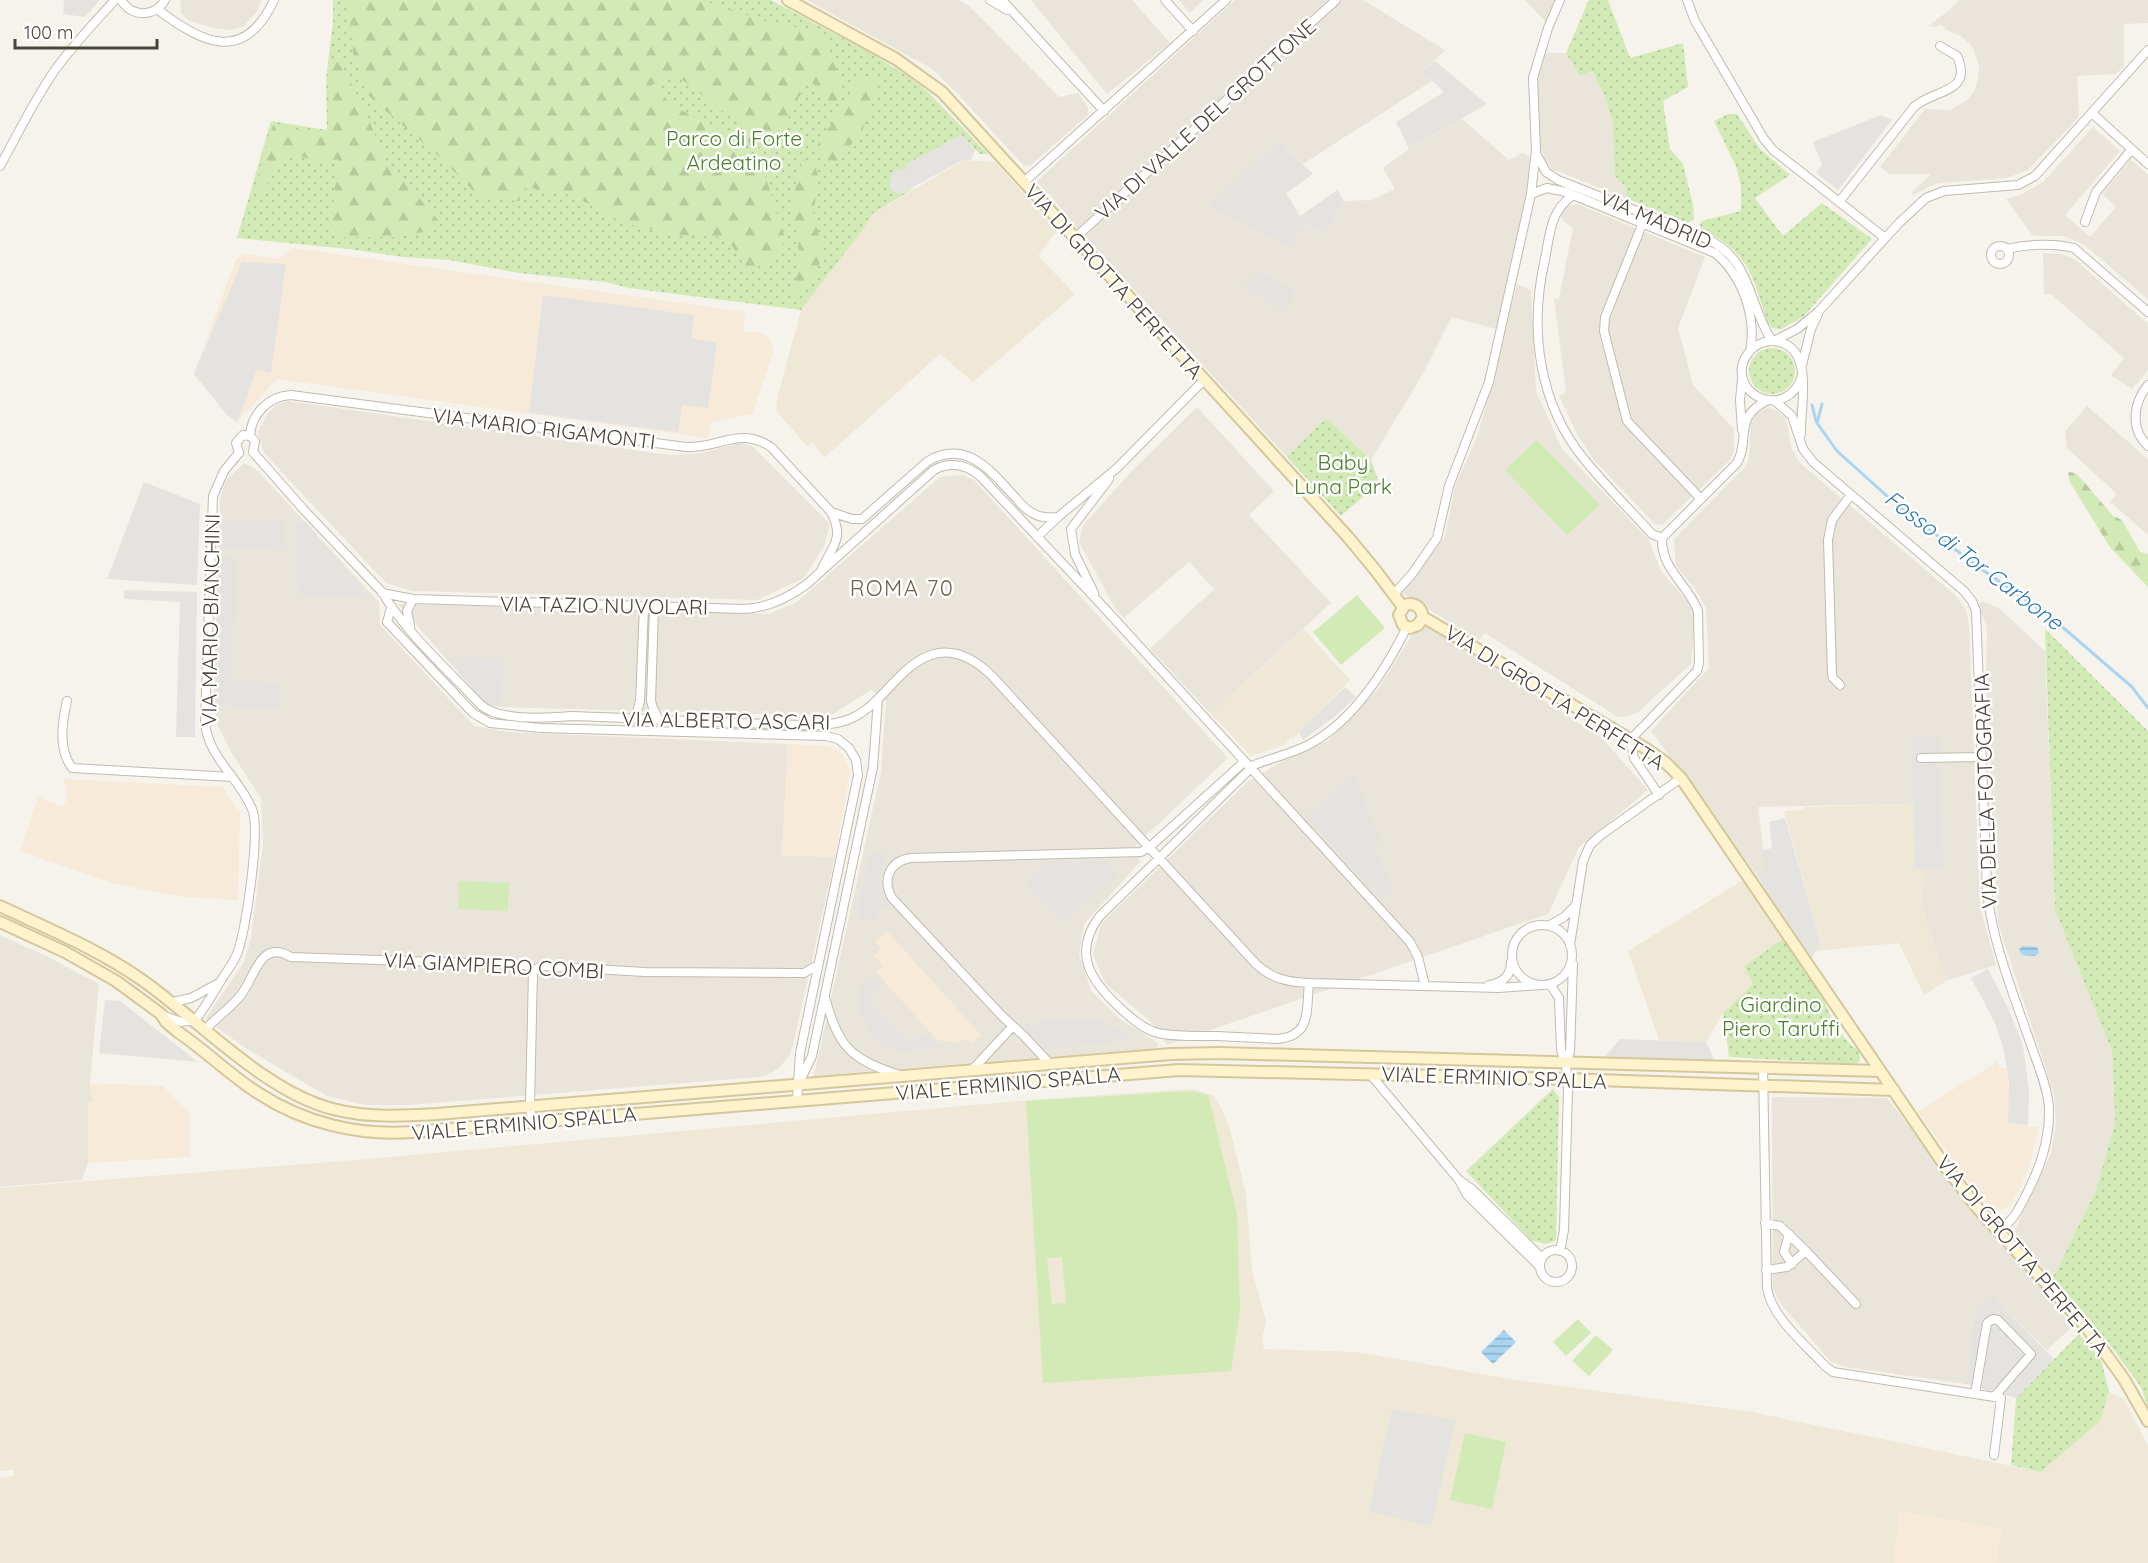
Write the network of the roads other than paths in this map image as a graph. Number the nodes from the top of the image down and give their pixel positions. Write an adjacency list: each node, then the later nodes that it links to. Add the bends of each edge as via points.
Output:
1 (115, 0): 23 (street, via 56,69)
2 (121, 0): 13 (street, via 134,12 146,14)
3 (165, 0): 13 (street)
4 (274, 0): 13 (street, via 251,33 227,42 191,33)
5 (788, 0): 24 (main road, VIA DI GROTTA PERFETTA, via 923,76 952,102)
6 (990, 0): 14 (street)
7 (1002, 0): 14 (street)
8 (1166, 0): 15 (street)
9 (1226, 0): 15 (street)
10 (1336, 0): 31 (street, VIA DI VALLE DEL GROTTONE)
11 (1560, 0): 21 (street, via 1533,78)
12 (1687, 0): 27 (street, via 1695,21 1764,139)
13 (157, 9)
14 (1011, 13): 18 (street)
15 (1193, 31): 18 (street)
16 (1940, 46): 27 (street, via 1958,56 1958,83 1914,106)
17 (2148, 50): 19 (street)
18 (1104, 111): 24 (street)
19 (2092, 113): 20 (street); 32 (street, via 2030,179 2009,186 1944,191 1930,196)
20 (2132, 149): 22 (street); 30 (street, via 2096,192)
21 (1536, 150): 25 (street); 28 (street, VIA MADRID, via 1543,168 1553,177)
22 (2148, 164)
23 (0, 166)
24 (1024, 182): 31 (main road, VIA DI GROTTA PERFETTA)
25 (1531, 194): 26 (street, VIA MADRID, via 1552,188); 63 (street, via 1489,382 1449,486 1440,528 1431,547)
26 (1574, 195): 28 (street, VIA MADRID); 60 (street, via 1558,208 1541,278 1537,331 1543,376 1560,420 1579,453 1652,534)
27 (1839, 202): 32 (street)
28 (1620, 208): 29 (street, VIA MADRID)
29 (1645, 219): 36 (street, VIA MADRID, via 1710,240 1729,253 1744,273 1760,321); 37 (street, VIA MADRID, via 1707,248 1726,263 1738,280 1750,316); 52 (street, via 1605,317 1604,331 1627,421)
30 (2085, 222)
31 (1075, 238): 41 (main road, VIA DI GROTTA PERFETTA)
32 (1885, 238): 34 (street)
33 (2007, 249): 35 (street, via 2041,245 2074,248)
34 (1818, 312): 36 (street); 38 (street)
35 (2148, 312)
36 (1773, 341): 37 (street); 38 (street, via 1790,347)
37 (1750, 351): 39 (street)
38 (1802, 365): 40 (street)
39 (1742, 375): 43 (street, via 1752,393); 44 (street)
40 (1802, 376): 43 (street, via 1793,393); 46 (street)
41 (1204, 380): 50 (street); 63 (main road, VIA DI GROTTA PERFETTA, via 1348,537)
42 (2148, 385): 47 (street, via 2136,410 2140,436)
43 (1771, 400): 44 (street, via 1752,411); 46 (street, VIA DELLA FOTOGRAFIA, via 1792,416)
44 (1742, 433): 52 (street, via 1737,463)
45 (250, 436): 48 (street, via 255,441); 49 (street, via 237,439); 55 (street, VIA MARIO RIGAMONTI, via 263,407 279,396 291,395 686,447 746,437 772,448)
46 (1801, 442): 51 (street, VIA DELLA FOTOGRAFIA, via 1813,462)
47 (2148, 446)
48 (253, 452): 49 (street); 62 (street)
49 (239, 453): 87 (street, VIA MARIO BIANCHINI, via 226,467 213,496 205,705 208,738)
50 (1117, 468): 58 (street); 65 (street, VIA TAZIO NUVOLARI, via 1071,529 1075,554)
51 (1851, 496): 73 (street, via 1832,520 1828,540 1832,674); 84 (street, VIA DELLA FOTOGRAFIA, via 1964,591 1972,602 1978,618)
52 (1700, 498): 60 (street)
53 (1005, 503): 56 (street); 57 (street, VIA TAZIO NUVOLARI, via 975,472 948,465 929,474); 59 (street, VIA TAZIO NUVOLARI)
54 (876, 509): 55 (street, via 858,519); 56 (street, via 928,461 955,454 984,465); 57 (street)
55 (831, 512): 61 (street, VIA TAZIO NUVOLARI, via 838,524 838,538)
56 (1029, 512): 58 (street, via 1046,518)
57 (882, 516): 61 (street, VIA TAZIO NUVOLARI)
58 (1058, 516): 59 (street)
59 (1037, 537): 65 (street, VIA TAZIO NUVOLARI)
60 (1662, 538): 83 (street, via 1669,569 1698,611 1699,663 1697,671)
61 (818, 574): 67 (street, VIA TAZIO NUVOLARI, via 797,591 761,607)
62 (382, 592): 64 (street, VIA TAZIO NUVOLARI); 69 (street)
63 (1394, 594): 68 (main road, VIA DI GROTTA PERFETTA)
64 (412, 599): 66 (street, VIA TAZIO NUVOLARI); 72 (street, via 407,610)
65 (1097, 600): 86 (street, VIA TAZIO NUVOLARI)
66 (644, 607): 67 (street, VIA TAZIO NUVOLARI); 79 (street, via 640,701)
67 (654, 607): 80 (street, via 651,701)
68 (1403, 607): 70 (main road, VIA DI GROTTA PERFETTA, via 1417,606); 71 (main road, VIA DI GROTTA PERFETTA, via 1399,618)
69 (391, 608): 72 (street); 75 (street, VIA ALBERTO ASCARI, via 387,622)
70 (1423, 617): 71 (main road, VIA DI GROTTA PERFETTA, via 1416,627); 83 (main road, VIA DI GROTTA PERFETTA)
71 (1407, 627): 86 (street, via 1362,700 1348,714 1305,747)
72 (411, 630): 74 (street, VIA ALBERTO ASCARI)
73 (1840, 685)
74 (463, 686): 75 (street); 78 (street, VIA ALBERTO ASCARI, via 492,712 551,718)
75 (455, 694): 82 (street, VIA ALBERTO ASCARI, via 475,716 490,723)
76 (878, 699): 81 (street, VIA ALBERTO ASCARI, via 864,711 837,723); 91 (street, via 874,759); 92 (street, VIA ALBERTO ASCARI, via 913,665 930,655 954,653 972,659 1001,685)
77 (67, 702): 87 (street, via 62,726 66,760 72,768)
78 (571, 716): 79 (street, VIA ALBERTO ASCARI); 82 (street)
79 (632, 719): 80 (street, VIA ALBERTO ASCARI)
80 (659, 720): 81 (street, VIA ALBERTO ASCARI)
81 (739, 728): 82 (street, VIA ALBERTO ASCARI, via 714,734); 90 (street, VIA ALBERTO ASCARI, via 833,737 842,742 858,769)
82 (570, 730)
83 (1630, 740): 88 (main road, VIA DI GROTTA PERFETTA, via 1661,759); 89 (street, via 1634,758)
84 (1982, 757): 85 (street); 135 (street, VIA DELLA FOTOGRAFIA, via 1990,918 2045,1087 2049,1112 2045,1143 2031,1184 2013,1217)
85 (1921, 758)
86 (1248, 766): 92 (street); 95 (street); 108 (street, VIA TAZIO NUVOLARI, via 1410,942 1419,957)
87 (232, 777): 105 (street, VIA MARIO BIANCHINI, via 252,809 256,836 241,943)
88 (1681, 778): 89 (street); 121 (main road, VIA DI GROTTA PERFETTA)
89 (1659, 795): 96 (street, via 1590,846 1582,866)
90 (852, 804): 91 (street); 93 (street)
91 (865, 806): 94 (street)
92 (1149, 848): 95 (street, VIA ALBERTO ASCARI); 114 (street, via 1138,852 904,860 892,867 887,880 892,898)
93 (842, 856): 94 (street); 103 (street)
94 (854, 858): 110 (street)
95 (1159, 858): 106 (street, VIA ALBERTO ASCARI, via 1262,969 1282,980); 106 (street, via 1101,914 1089,937 1086,954 1093,979 1135,1021 1157,1033 1176,1036 1293,1037 1305,1021)
96 (1577, 904): 99 (street); 100 (street)
97 (0, 906): 111 (main road, VIALE ERMINIO SPALLA, via 92,949)
98 (0, 922): 112 (main road, VIALE ERMINIO SPALLA, via 74,957)
99 (1550, 925): 100 (street, via 1563,933); 101 (street, via 1536,925 1521,932 1513,945)
100 (1570, 945): 102 (street)
101 (1512, 960): 107 (street, via 1522,977 1533,984); 109 (street, via 1503,981)
102 (1572, 960): 107 (street, via 1564,975); 118 (street, via 1571,1046)
103 (818, 965): 104 (street, VIA GIAMPIERO COMBI, via 798,974 541,966); 126 (street, via 800,1053)
104 (533, 971): 115 (street, VIA GIAMPIERO COMBI, via 526,965 291,957 271,953 258,963 241,995); 132 (street)
105 (220, 982): 111 (street, via 191,998); 113 (street, VIA MARIO BIANCHINI)
106 (1309, 983): 108 (street, VIA ALBERTO ASCARI)
107 (1545, 984): 109 (street); 118 (street, via 1559,998 1561,1050)
108 (1425, 986): 109 (street, VIA ALBERTO ASCARI)
109 (1470, 987)
110 (825, 994): 124 (street, via 836,1031 845,1046 867,1063); 126 (street, via 812,1056)
111 (173, 1002): 113 (main road, VIALE ERMINIO SPALLA)
112 (161, 1014): 113 (street, via 176,1022); 133 (main road, VIALE ERMINIO SPALLA, via 168,1024 259,1094 323,1124 405,1133)
113 (195, 1020): 115 (main road, VIALE ERMINIO SPALLA)
114 (1013, 1026): 117 (street); 120 (street)
115 (206, 1029): 132 (main road, VIALE ERMINIO SPALLA, via 282,1087 341,1111 388,1116)
116 (1357, 1057): 117 (main road, VIALE ERMINIO SPALLA, via 1188,1053); 118 (main road, VIALE ERMINIO SPALLA); 122 (street)
117 (1049, 1063): 120 (main road, VIALE ERMINIO SPALLA)
118 (1566, 1063): 119 (main road, VIALE ERMINIO SPALLA); 125 (street)
119 (1763, 1068): 121 (main road, VIALE ERMINIO SPALLA); 127 (street)
120 (972, 1070): 124 (main road, VIALE ERMINIO SPALLA)
121 (1880, 1071): 129 (main road, VIA DI GROTTA PERFETTA)
122 (1356, 1073): 123 (main road, VIALE ERMINIO SPALLA); 130 (main road, VIALE ERMINIO SPALLA, via 1168,1071)
123 (1370, 1074): 125 (main road, VIALE ERMINIO SPALLA); 137 (street, via 1459,1180 1475,1191)
124 (899, 1075): 126 (main road, VIALE ERMINIO SPALLA)
125 (1567, 1078): 127 (main road, VIALE ERMINIO SPALLA); 138 (street, via 1564,1230)
126 (799, 1084): 128 (main road, VIALE ERMINIO SPALLA); 130 (street)
127 (1763, 1085): 129 (main road, VIALE ERMINIO SPALLA); 134 (street)
128 (760, 1087): 131 (street); 132 (main road, VIALE ERMINIO SPALLA)
129 (1894, 1090): 135 (main road, VIA DI GROTTA PERFETTA, via 1947,1168)
130 (797, 1101): 131 (main road, VIALE ERMINIO SPALLA)
131 (761, 1104): 133 (main road, VIALE ERMINIO SPALLA)
132 (530, 1106): 133 (street)
133 (537, 1122)
134 (1765, 1222): 136 (street, via 1780,1226); 143 (street)
135 (1997, 1230): 147 (main road, VIA DI GROTTA PERFETTA, via 2086,1328 2124,1378)
136 (1789, 1234): 139 (street); 141 (street, via 1784,1252)
137 (1517, 1240): 140 (street); 142 (street)
138 (1560, 1251): 140 (street, via 1549,1252); 142 (street, via 1571,1264 1566,1278 1552,1282 1543,1276)
139 (1806, 1251): 141 (street); 144 (street)
140 (1542, 1258): 142 (street)
141 (1792, 1264): 143 (street)
142 (1540, 1267)
143 (1766, 1270): 145 (street, via 1768,1296 1777,1314 1833,1372)
144 (1856, 1304)
145 (1975, 1394): 146 (street); 146 (street, via 1987,1323 1993,1319 2031,1354)
146 (1994, 1397): 148 (street, via 2001,1398)
147 (2148, 1421)
148 (1994, 1455)

